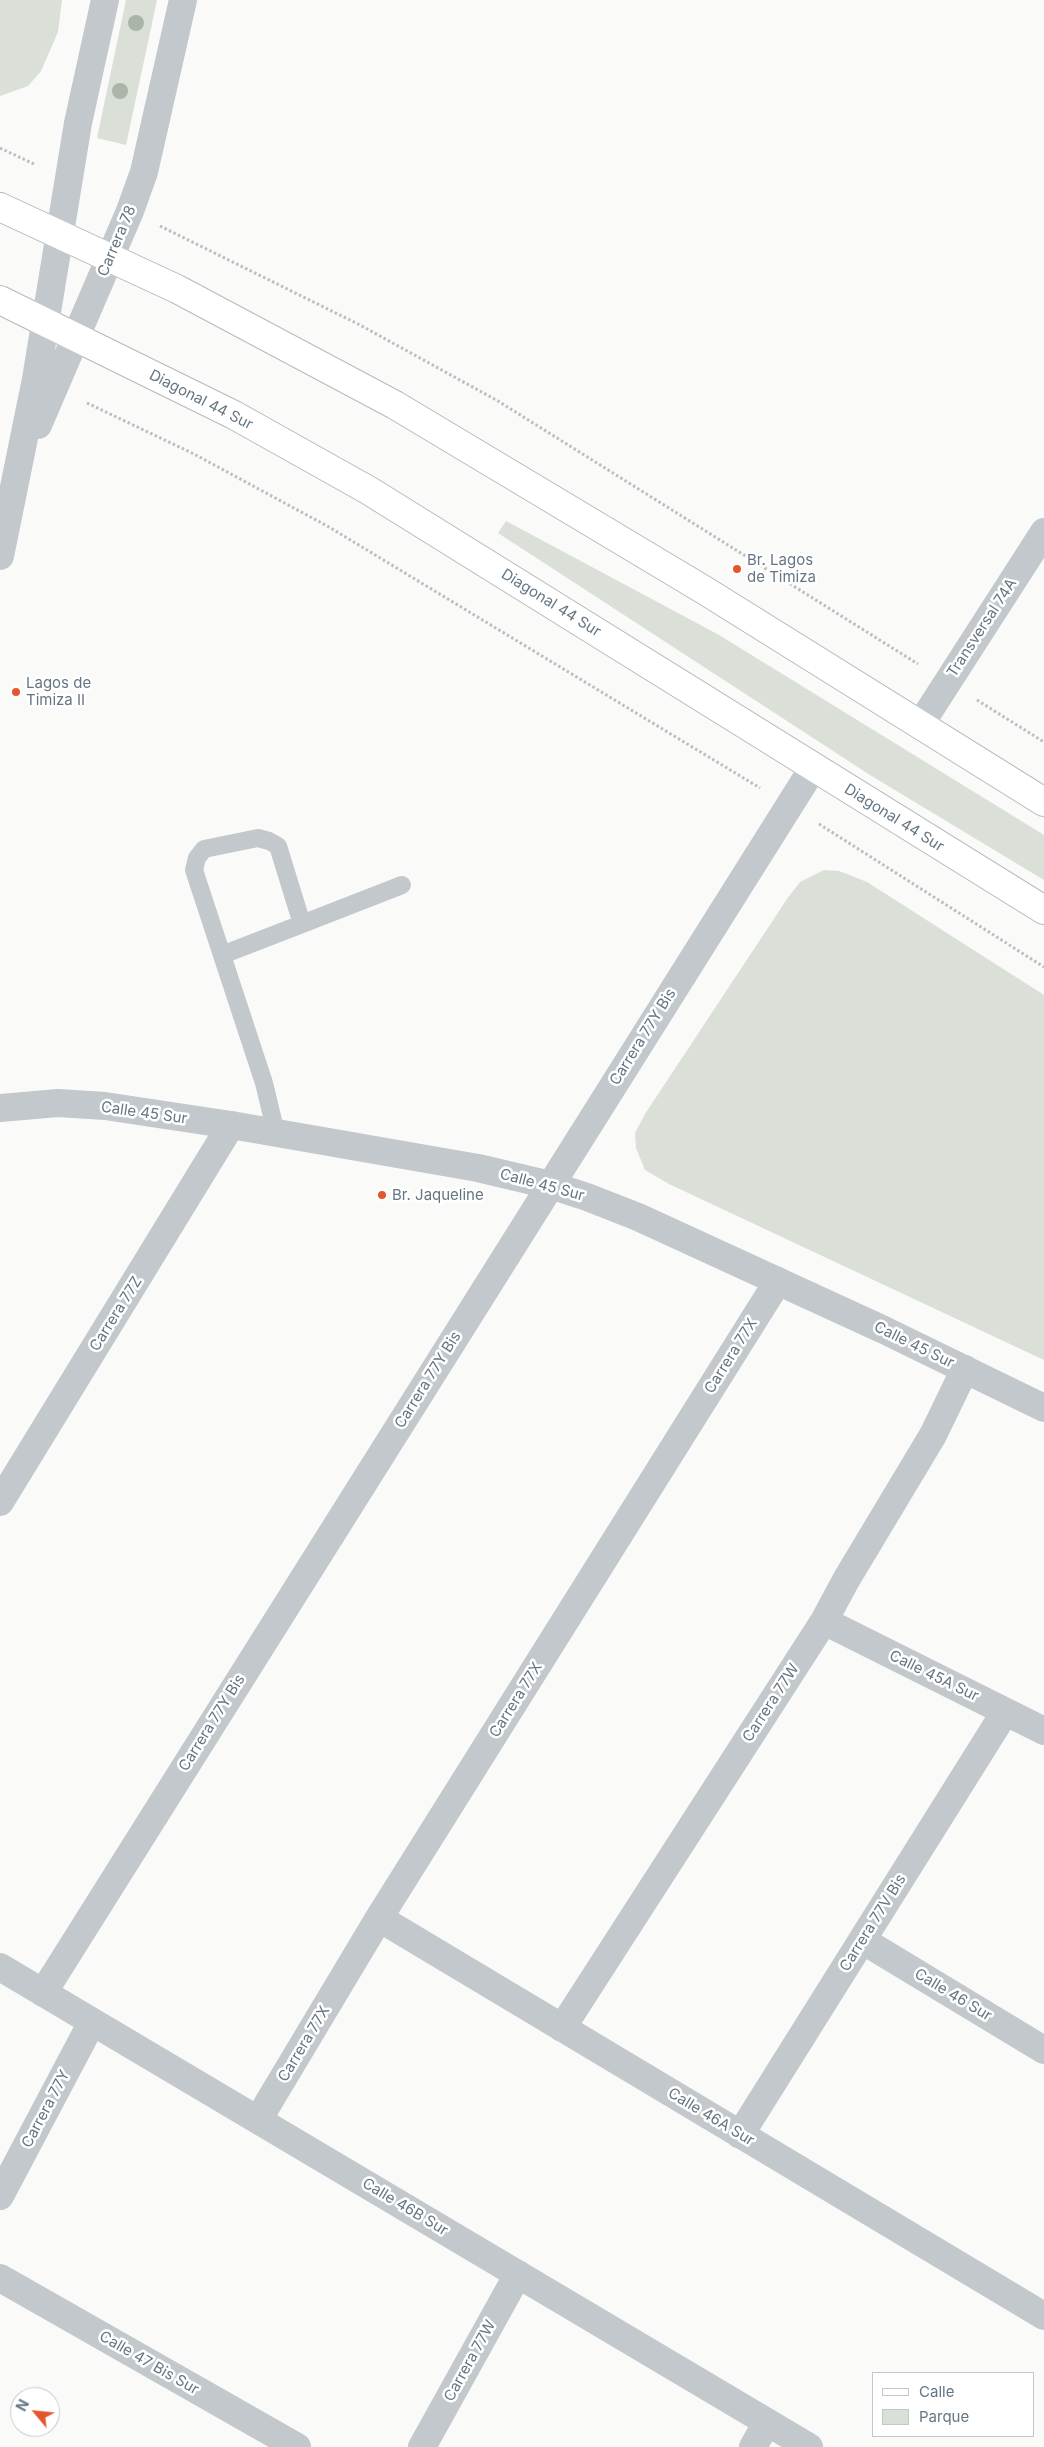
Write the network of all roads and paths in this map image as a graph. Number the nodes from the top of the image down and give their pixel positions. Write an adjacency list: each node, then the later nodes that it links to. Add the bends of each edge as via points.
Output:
1 (105, 0): 5 (street, Carrera 78, via 78,123)
2 (183, 0): 6 (street, Carrera 78, via 144,172)
3 (0, 207): 5 (main road)
4 (174, 232): 14 (path, via 360,325 498,401)
5 (60, 234): 6 (main road); 8 (street, Carrera 78)
6 (110, 258): 9 (street, Carrera 78); 15 (main road, via 177,289 395,405 704,590)
7 (0, 300): 8 (main road, Diagonal 44 Sur)
8 (44, 322): 9 (main road, Diagonal 44 Sur); 11 (street, Carrera 78)
9 (76, 338): 10 (street, Carrera 78); 17 (main road, Diagonal 44 Sur, via 234,415 368,490)
10 (54, 388): 11 (street, Carrera 78); 19 (path, via 194,454 329,527)
11 (9, 470): 13 (street, Carrera 78)
12 (1044, 532): 14 (street, Transversal 74A)
13 (0, 556)
14 (947, 682): 15 (street, Transversal 74A); 16 (path)
15 (920, 725): 18 (main road)
16 (1044, 742)
17 (813, 768): 19 (street, Carrera 77Y Bis); 21 (main road, Diagonal 44 Sur)
18 (1044, 802)
19 (789, 806): 24 (path); 28 (street, Carrera 77Y Bis)
20 (402, 885): 22 (lane)
21 (1044, 910)
22 (302, 924): 23 (lane); 23 (lane, via 278,846 258,838 204,850 197,858 194,870)
23 (222, 955): 27 (lane, via 264,1084)
24 (1044, 967)
25 (0, 1108): 26 (street, Calle 45 Sur, via 58,1103 105,1106)
26 (231, 1125): 27 (street, Calle 45 Sur); 32 (street, Carrera 77Z)
27 (276, 1133): 28 (street, Calle 45 Sur, via 478,1168)
28 (550, 1185): 29 (street, Calle 45 Sur, via 638,1217); 39 (street, Carrera 77Y Bis)
29 (778, 1281): 30 (street, Calle 45 Sur); 36 (street, Carrera 77X)
30 (965, 1369): 31 (street, Calle 45 Sur); 33 (street, Carrera 77W, via 933,1435)
31 (1044, 1408)
32 (0, 1502)
33 (824, 1622): 34 (street, Calle 45A Sur); 41 (street, Carrera 77W)
34 (1005, 1712): 35 (street, Calle 45A Sur); 37 (street, Carrera 77V Bis)
35 (1044, 1731)
36 (379, 1918): 41 (street, Calle 46A Sur); 43 (street, Carrera 77X)
37 (862, 1940): 42 (street, Calle 46 Sur); 44 (street, Carrera 77V Bis)
38 (0, 1967): 39 (street, Calle 46B Sur)
39 (43, 1993): 40 (street, Calle 46B Sur)
40 (92, 2022): 43 (street, Calle 46B Sur); 45 (street, Carrera 77Y)
41 (562, 2028): 44 (street, Calle 46A Sur)
42 (1044, 2050)
43 (258, 2120): 46 (street, Calle 46B Sur)
44 (740, 2135): 48 (street, Calle 46A Sur)
45 (0, 2196)
46 (518, 2274): 49 (street, Calle 46B Sur); 51 (street, Carrera 77W)
47 (0, 2278): 50 (street, Calle 47 Bis Sur)
48 (1044, 2316)
49 (767, 2422): 52 (street); 53 (street, Calle 46B Sur)
50 (297, 2447)
51 (422, 2447)
52 (753, 2447)
53 (809, 2447)

